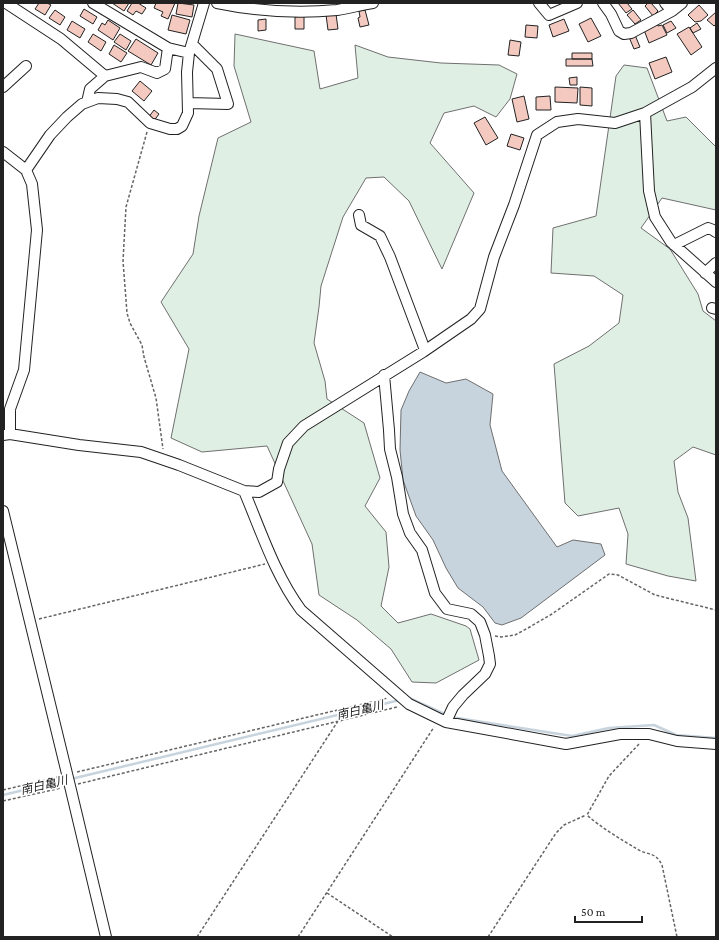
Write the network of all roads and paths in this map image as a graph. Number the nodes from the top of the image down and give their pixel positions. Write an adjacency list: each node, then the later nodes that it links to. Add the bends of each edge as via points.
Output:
1 (6, 3): 15 (street, via 61,39)
2 (93, 3): 11 (street)
3 (204, 3): 12 (street)
4 (218, 3): 5 (street, via 270,11 304,11 337,10)
5 (373, 3)
6 (539, 3): 7 (street, via 549,15)
7 (577, 3)
8 (603, 3): 10 (street, via 619,31 624,34 631,33)
9 (682, 3): 10 (street)
10 (669, 7)
11 (168, 48): 12 (street); 15 (street, via 165,69 157,74 141,67)
12 (190, 48): 18 (street, via 187,72); 18 (street, via 217,69 228,104)
13 (26, 66): 16 (street)
14 (716, 68): 19 (street, via 692,87)
15 (105, 76): 17 (street, via 90,90)
16 (3, 87)
17 (88, 102): 20 (street, via 98,98 128,102); 22 (street, via 82,104 50,135)
18 (188, 102): 20 (street, via 188,113 177,129)
19 (645, 113): 25 (street, via 649,191 655,217); 29 (street, via 615,124 578,119 557,122 537,135 494,257 480,308 471,319)
20 (150, 123): 32 (path, via 126,207 122,261 127,313 142,345 156,398)
21 (3, 152): 22 (street)
22 (26, 170): 31 (street, via 32,184 37,230 24,370 10,408)
23 (359, 215): 29 (street, via 361,225 380,236)
24 (716, 232): 25 (street, via 708,228)
25 (674, 245): 27 (street)
26 (716, 263): 27 (street)
27 (705, 273): 28 (street)
28 (716, 282)
29 (425, 350): 30 (street)
30 (384, 375): 33 (street, via 304,426 288,443 277,482 259,492); 38 (street, via 390,450 403,514 410,532 422,550 436,593 443,604 447,609 471,614 480,622)
31 (7, 434): 32 (street, via 141,452)
32 (164, 460): 33 (street)
33 (244, 491): 35 (street)
34 (3, 511): 37 (street)
35 (274, 562): 37 (path); 39 (street, via 301,610)
36 (716, 610): 38 (path, via 655,595 618,575 609,574 552,614 515,635)
37 (30, 621): 45 (street)
38 (485, 635): 41 (street, via 490,664 485,674 463,695)
39 (398, 695): 40 (street); 45 (path)
40 (409, 704): 41 (street); 42 (path)
41 (445, 718): 43 (street, via 566,744 620,734); 50 (path)
42 (339, 720): 46 (path); 52 (path)
43 (649, 734): 44 (street, via 677,742); 49 (path, via 608,776)
44 (716, 744)
45 (68, 775): 46 (street); 47 (path)
46 (70, 786): 48 (path); 51 (street)
47 (3, 790)
48 (3, 801)
49 (587, 815): 55 (path, via 564,825 556,833); 56 (path, via 639,851 659,858)
50 (327, 893): 53 (path); 54 (path)
51 (106, 937)
52 (197, 937)
53 (298, 937)
54 (393, 937)
55 (488, 937)
56 (677, 937)

